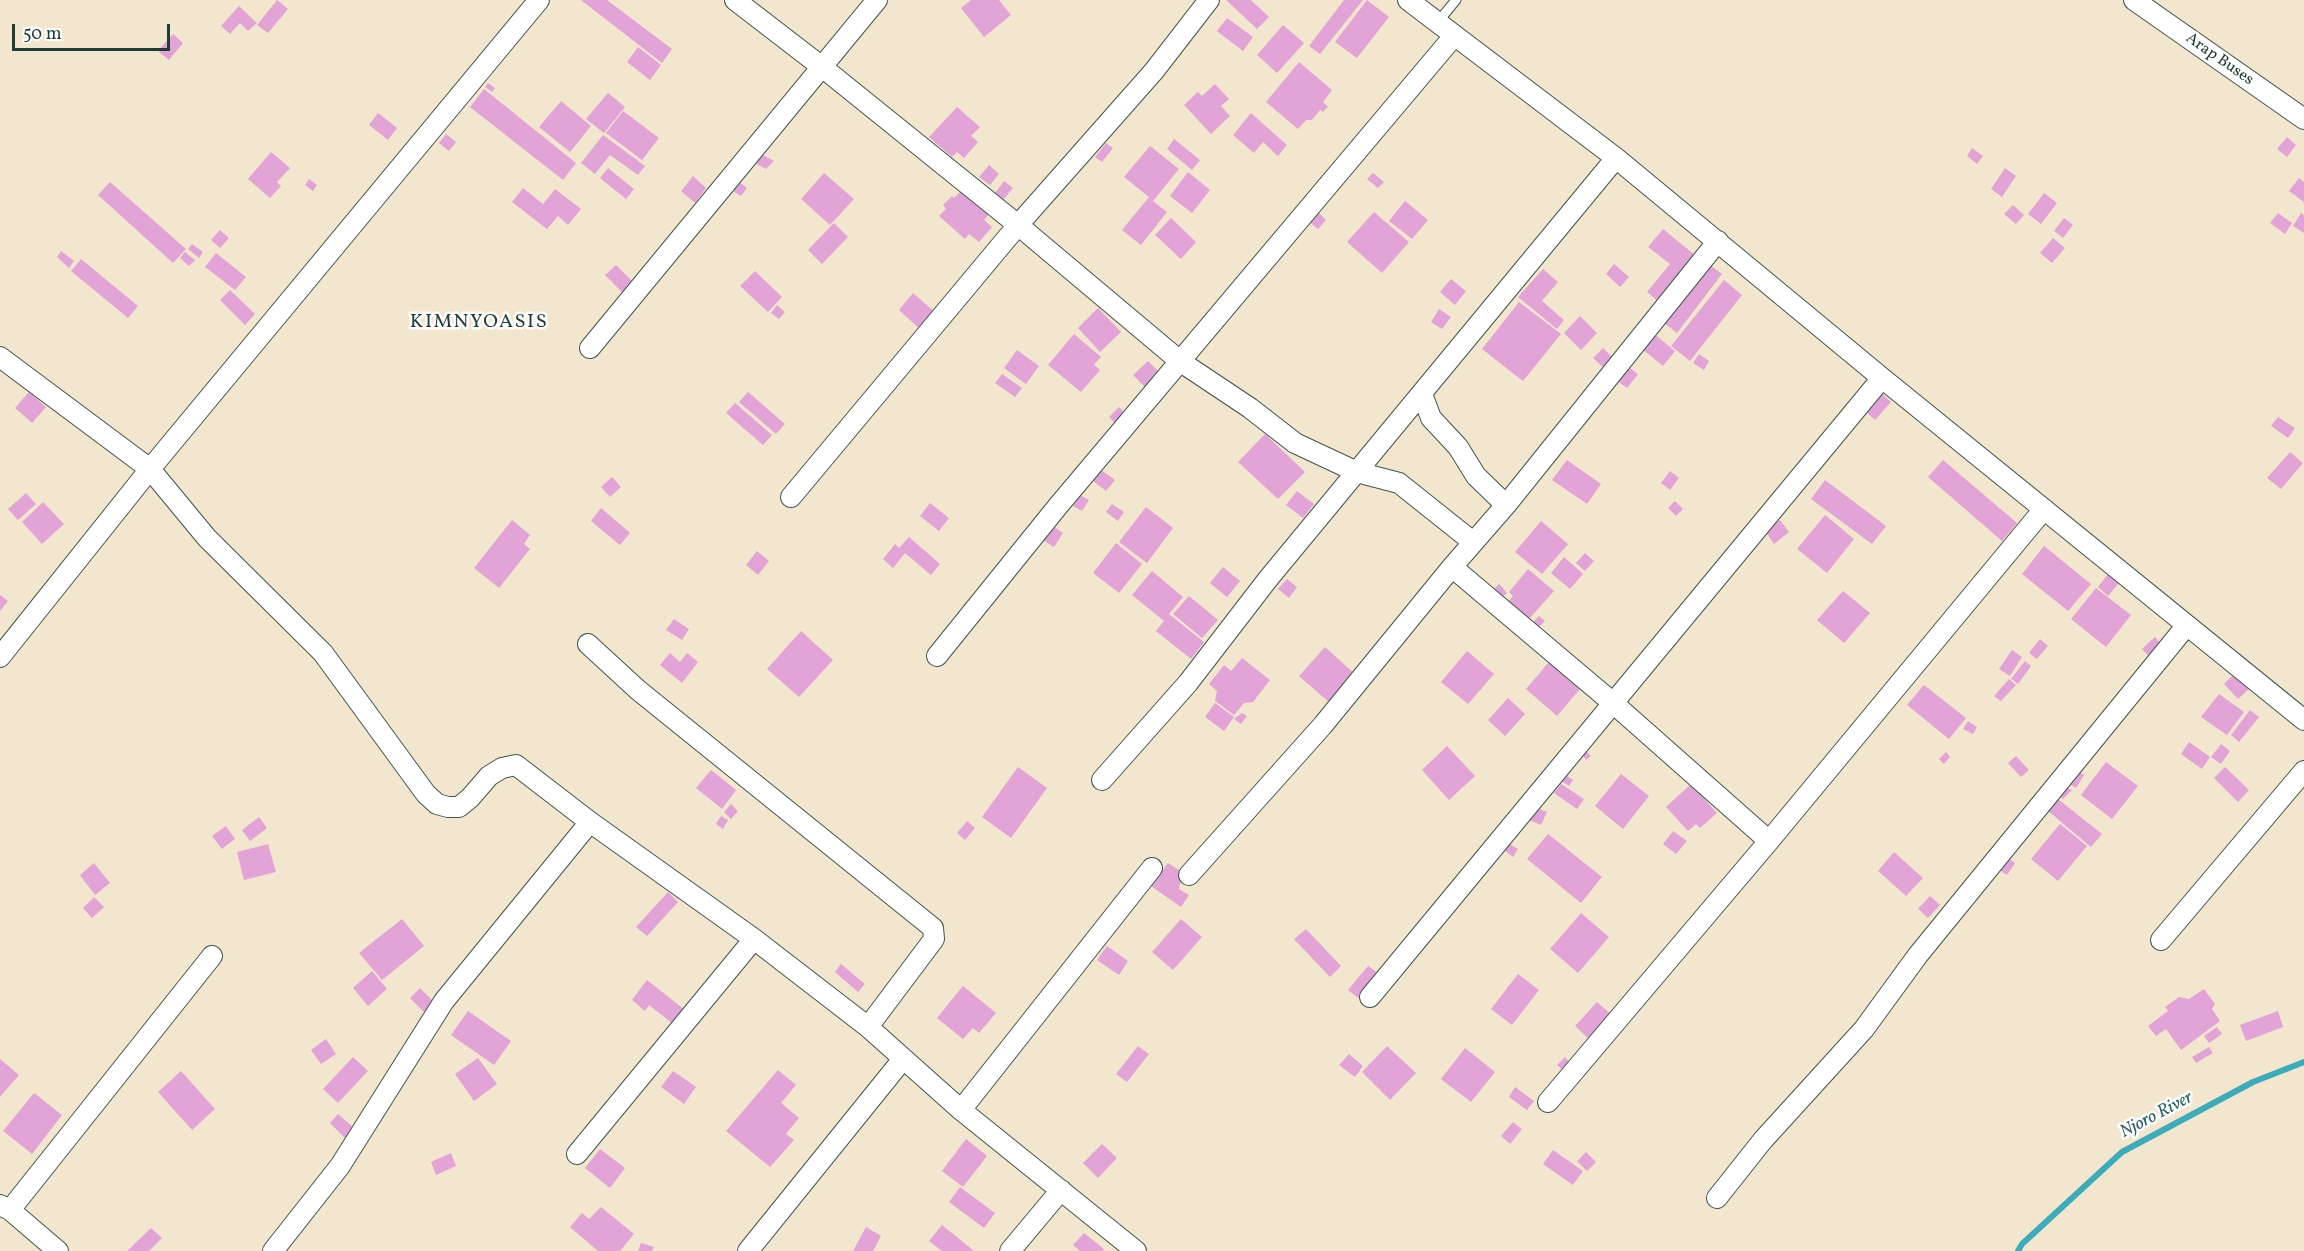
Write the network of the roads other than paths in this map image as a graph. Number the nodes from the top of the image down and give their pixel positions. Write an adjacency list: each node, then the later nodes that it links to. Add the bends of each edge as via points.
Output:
1 (539, 0): 20 (street)
2 (735, 0): 10 (street)
3 (877, 0): 10 (street)
4 (1209, 0): 13 (street, via 1154,71)
5 (1408, 0): 8 (street)
6 (1456, 0): 8 (lane)
7 (2134, 0): 11 (street, Arap Buses)
8 (1437, 23): 9 (street)
9 (1454, 36): 12 (street); 17 (street)
10 (822, 67): 13 (street); 15 (street)
11 (2304, 119)
12 (1617, 158): 14 (street); 19 (street)
13 (1018, 225): 17 (street); 22 (street)
14 (1718, 241): 18 (street); 23 (street)
15 (590, 348)
16 (0, 357): 20 (street)
17 (1181, 362): 21 (street, via 1295,443); 29 (street)
18 (1882, 378): 24 (street); 31 (street)
19 (1422, 394): 21 (street); 23 (street, via 1431,418 1458,447 1476,476)
20 (150, 469): 30 (street); 35 (street, via 207,538 323,653 437,804 459,807 489,776 516,765)
21 (1357, 472): 25 (street, via 1399,483); 34 (street, via 1188,683)
22 (791, 497)
23 (1506, 505): 25 (street)
24 (2044, 509): 27 (street); 36 (street)
25 (1473, 542): 26 (street)
26 (1452, 567): 31 (street); 38 (street, via 1323,725)
27 (2187, 625): 32 (street); 49 (street, via 1918,955 1864,1029 1763,1140)
28 (588, 644): 43 (street, via 638,690 933,928 934,939)
29 (937, 656)
30 (0, 657)
31 (1613, 704): 36 (street); 42 (street)
32 (2304, 720)
33 (2304, 771): 40 (street)
34 (1102, 780)
35 (590, 822): 39 (street); 52 (street, via 444,1001 340,1166)
36 (1769, 841): 45 (street)
37 (1152, 868): 46 (street)
38 (1189, 875)
39 (754, 939): 43 (street); 47 (street)
40 (2161, 940)
41 (212, 956): 50 (street)
42 (1370, 997)
43 (868, 1027): 44 (street)
44 (903, 1059): 46 (street); 53 (street)
45 (1548, 1102)
46 (961, 1110): 48 (street)
47 (577, 1154)
48 (1061, 1190): 54 (street); 55 (street)
49 (1717, 1198)
50 (5, 1208): 51 (street)
51 (58, 1251)
52 (273, 1251)
53 (748, 1251)
54 (1010, 1251)
55 (1136, 1251)

